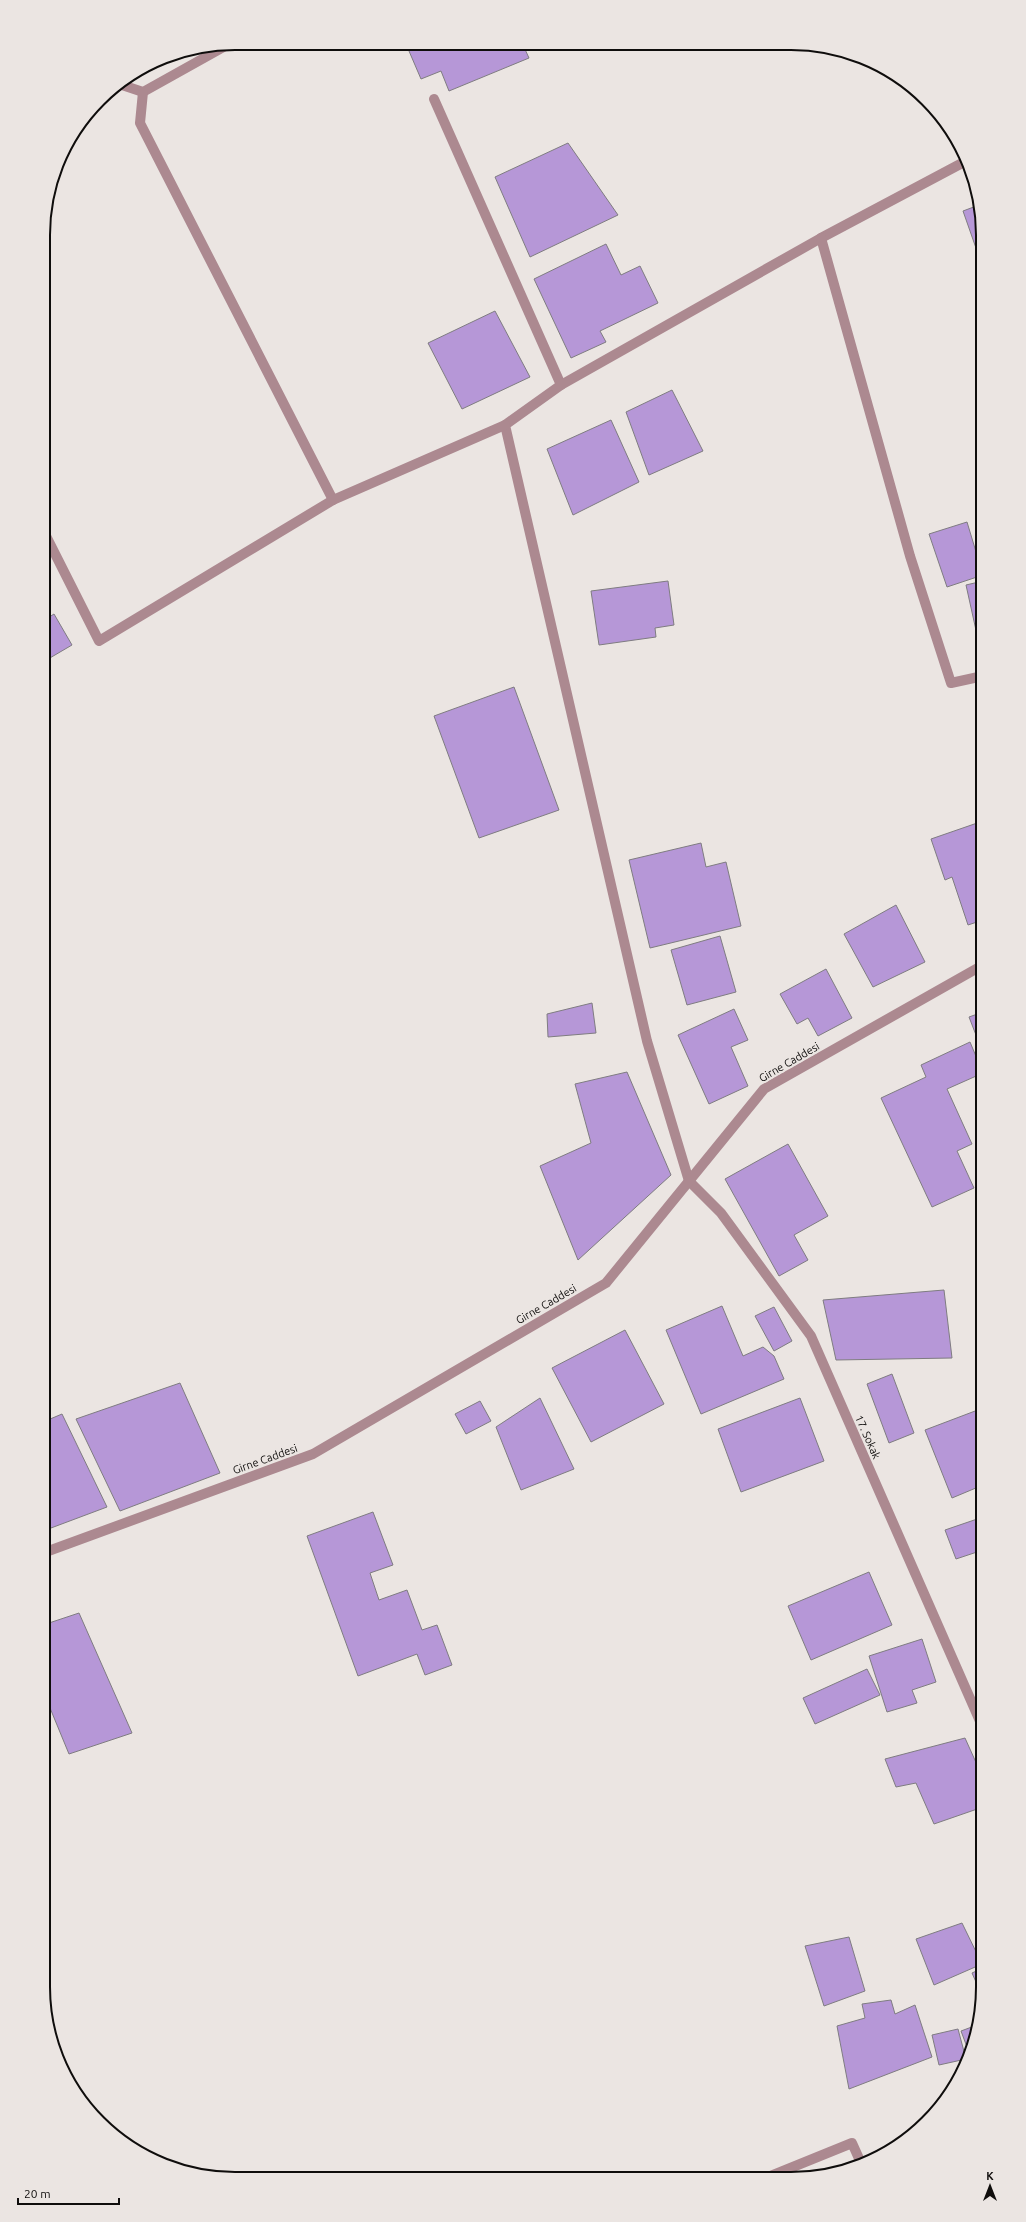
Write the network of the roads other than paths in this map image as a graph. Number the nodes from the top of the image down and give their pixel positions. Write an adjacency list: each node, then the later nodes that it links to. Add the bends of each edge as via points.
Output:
1 (216, 51): 3 (street)
2 (125, 86): 3 (street)
3 (143, 92): 9 (street, via 140,123)
4 (434, 99): 7 (street)
5 (962, 163): 6 (street)
6 (821, 238): 7 (street); 11 (street, via 910,556 951,684)
7 (560, 385): 8 (street)
8 (505, 425): 9 (street); 13 (street, via 647,1041)
9 (333, 500): 10 (street, via 99,641)
10 (50, 544)
11 (976, 678)
12 (976, 969): 13 (street, Girne Caddesi, via 764,1089)
13 (689, 1182): 14 (street, Girne Caddesi, via 606,1283 313,1454); 15 (street, 17. Sokak, via 721,1213 811,1336)
14 (50, 1549)
15 (976, 1712)
16 (859, 2159): 17 (street, via 852,2143)
17 (780, 2172)

